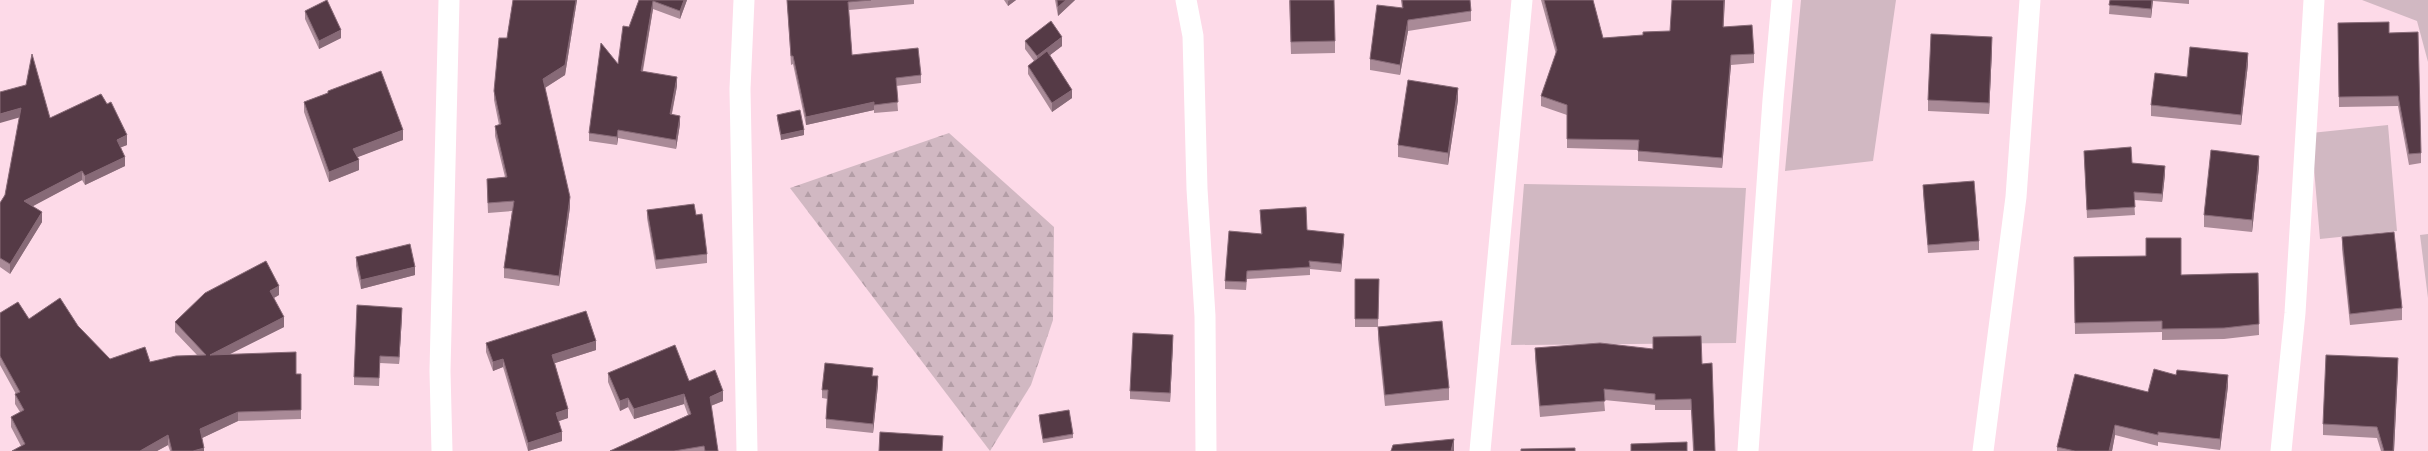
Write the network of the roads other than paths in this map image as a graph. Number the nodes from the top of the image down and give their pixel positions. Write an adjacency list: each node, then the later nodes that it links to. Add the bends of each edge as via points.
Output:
1 (448, 0): 8 (street, via 440,363)
2 (744, 0): 9 (street, via 740,89)
3 (1186, 0): 10 (street, via 1193,36 1197,189 1206,316)
4 (1522, 0): 11 (street)
5 (1782, 0): 12 (street)
6 (2030, 0): 13 (street, via 2016,197)
7 (2314, 0): 14 (street, via 2294,313)
8 (442, 451)
9 (747, 451)
10 (1206, 451)
11 (1480, 451)
12 (1748, 451)
13 (1983, 451)
14 (2281, 451)

